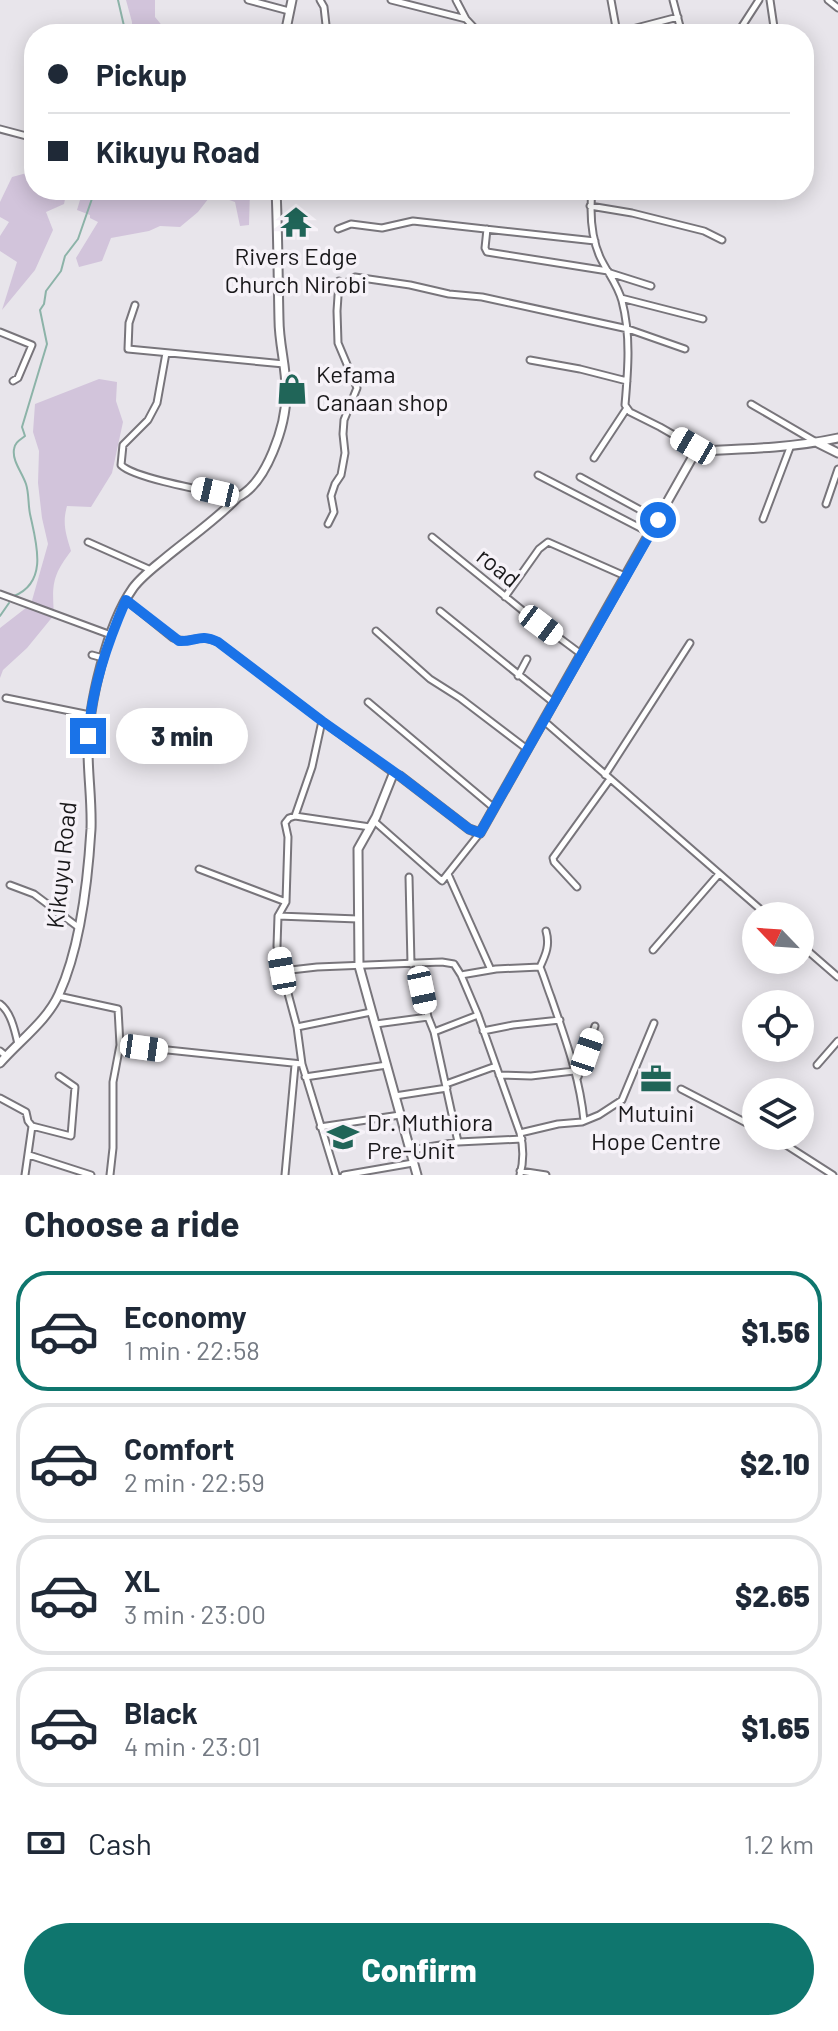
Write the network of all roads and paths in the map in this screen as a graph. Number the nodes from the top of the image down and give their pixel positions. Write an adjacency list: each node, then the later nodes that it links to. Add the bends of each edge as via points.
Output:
1 (248, 0): 12 (street)
2 (292, 0): 12 (main road)
3 (320, 0): 16 (street)
4 (391, 0): 14 (street)
5 (456, 0): 14 (street)
6 (611, 0): 18 (street)
7 (673, 0): 13 (street)
8 (759, 0): 21 (street)
9 (770, 0): 22 (street)
10 (828, 0): 11 (street)
11 (838, 8)
12 (289, 11): 15 (main road)
13 (678, 17): 19 (street); 20 (street)
14 (466, 19): 17 (street)
15 (287, 24)
16 (326, 24)
17 (471, 24)
18 (615, 24)
19 (651, 24)
20 (680, 24)
21 (743, 24)
22 (774, 24)
23 (0, 129): 24 (street)
24 (24, 135)
25 (276, 200): 42 (main road, Kikuyu Road)
26 (591, 200): 27 (street)
27 (590, 206): 30 (street, via 704,231); 31 (street)
28 (338, 229): 29 (street, via 413,221)
29 (487, 229): 31 (street); 32 (street, via 487,252)
30 (722, 240)
31 (595, 241): 32 (street)
32 (609, 272): 33 (street); 34 (street)
33 (651, 286)
34 (621, 298): 36 (street); 37 (street)
35 (135, 305): 40 (street, via 127,347)
36 (703, 319)
37 (628, 329): 39 (street); 44 (street); 60 (street, via 410,285 355,277 343,285 339,281 338,343 357,388 344,420 345,453)
38 (0, 332): 43 (street, via 32,345)
39 (685, 349)
40 (166, 353): 42 (street); 56 (street, via 157,403 123,445 121,465 145,476)
41 (530, 360): 44 (street)
42 (285, 364): 56 (main road, Kikuyu Road, via 287,394 277,442 264,470)
43 (13, 381)
44 (627, 381): 46 (street)
45 (751, 404): 48 (street)
46 (627, 408): 50 (street); 52 (street)
47 (838, 438): 48 (main road)
48 (817, 443): 49 (main road); 51 (main road)
49 (791, 445): 50 (main road); 58 (street)
50 (696, 451): 59 (main road)
51 (838, 453)
52 (594, 458)
53 (838, 469): 57 (street)
54 (538, 475): 61 (street)
55 (580, 477): 59 (street)
56 (238, 497): 64 (main road, Kikuyu Road)
57 (826, 504)
58 (763, 519)
59 (658, 520): 61 (main road)
60 (328, 524)
61 (650, 533): 65 (main road)
62 (432, 537): 67 (street, road)
63 (88, 542): 64 (street)
64 (151, 570): 68 (main road, Kikuyu Road)
65 (626, 576): 67 (street, via 548,542); 73 (main road)
66 (0, 594): 71 (street)
67 (505, 597): 73 (street, road)
68 (126, 600): 71 (main road, Kikuyu Road); 82 (street, via 179,641 200,636 218,642)
69 (440, 611): 77 (street)
70 (376, 631): 84 (street, via 430,679)
71 (111, 635): 75 (main road, Kikuyu Road)
72 (690, 643): 86 (street)
73 (581, 654): 80 (main road)
74 (92, 655): 75 (street)
75 (104, 658): 81 (main road, Kikuyu Road)
76 (527, 659): 77 (street)
77 (518, 676): 80 (street)
78 (6, 698): 81 (street)
79 (368, 702): 87 (street)
80 (554, 703): 83 (main road)
81 (90, 715): 101 (main road, Kikuyu Road, via 91,826)
82 (322, 721): 85 (street); 88 (street)
83 (544, 721): 84 (main road); 86 (street)
84 (528, 749): 87 (main road)
85 (395, 774): 89 (main road); 90 (main road)
86 (608, 777): 93 (street); 96 (street, via 553,858)
87 (494, 808): 90 (main road)
88 (295, 816): 89 (street); 97 (street, via 285,823)
89 (372, 824): 92 (street, via 440,880); 100 (main road, via 358,849)
90 (480, 833): 92 (street)
91 (199, 869): 97 (street)
92 (448, 874): 108 (street)
93 (719, 874): 98 (street); 103 (street)
94 (409, 877): 105 (street)
95 (10, 885): 101 (street, via 34,894)
96 (577, 887)
97 (286, 902): 99 (street)
98 (752, 902)
99 (278, 916): 100 (street); 109 (street)
100 (358, 919): 106 (main road)
101 (78, 927): 112 (main road, Kikuyu Road)
102 (546, 931): 107 (street, via 548,950)
103 (653, 950)
104 (814, 955): 111 (street)
105 (414, 964): 106 (street); 110 (street, via 451,963); 116 (street)
106 (359, 966): 109 (street); 114 (main road)
107 (540, 967): 108 (street); 117 (street)
108 (491, 970): 110 (street)
109 (282, 971): 121 (street)
110 (461, 975): 115 (street)
111 (838, 975)
112 (58, 996): 125 (main road, Kikuyu Road); 126 (street, via 118,1009)
113 (0, 1004): 125 (street)
114 (372, 1012): 119 (main road); 121 (street)
115 (478, 1015): 122 (street); 123 (street)
116 (428, 1017): 119 (street); 123 (street)
117 (560, 1020): 122 (street); 132 (street)
118 (654, 1023): 142 (street, via 622,1100)
119 (376, 1024): 129 (main road)
120 (595, 1026): 136 (street)
121 (297, 1027): 128 (street)
122 (483, 1031): 131 (street)
123 (434, 1032): 137 (street)
124 (838, 1041): 130 (street)
125 (18, 1044): 127 (main road, Kikuyu Road)
126 (120, 1045): 128 (street); 155 (street, via 113,1082)
127 (2, 1057)
128 (298, 1064): 135 (street); 156 (street)
129 (387, 1065): 135 (street); 139 (main road)
130 (817, 1065)
131 (496, 1066): 133 (street); 137 (street)
132 (574, 1071): 133 (street); 136 (street)
133 (499, 1075): 146 (street)
134 (59, 1076): 144 (street, via 75,1087 71,1136)
135 (305, 1077): 145 (street)
136 (578, 1078): 142 (street)
137 (446, 1086): 139 (street); 147 (street)
138 (681, 1089): 143 (street)
139 (395, 1096): 141 (main road)
140 (0, 1098): 144 (street, via 26,1112)
141 (400, 1115): 145 (street); 148 (main road)
142 (584, 1121): 146 (street)
143 (742, 1121)
144 (32, 1126): 150 (street)
145 (320, 1127): 157 (street)
146 (521, 1136): 147 (street); 152 (street)
147 (458, 1142): 148 (street)
148 (411, 1150): 151 (main road)
149 (794, 1150): 161 (street)
150 (29, 1155): 153 (street); 154 (street)
151 (413, 1163): 158 (street); 159 (main road)
152 (520, 1173): 160 (street)
153 (25, 1175)
154 (91, 1175)
155 (110, 1175)
156 (285, 1175)
157 (336, 1175)
158 (344, 1175)
159 (417, 1175)
160 (546, 1175)
161 (833, 1175)

